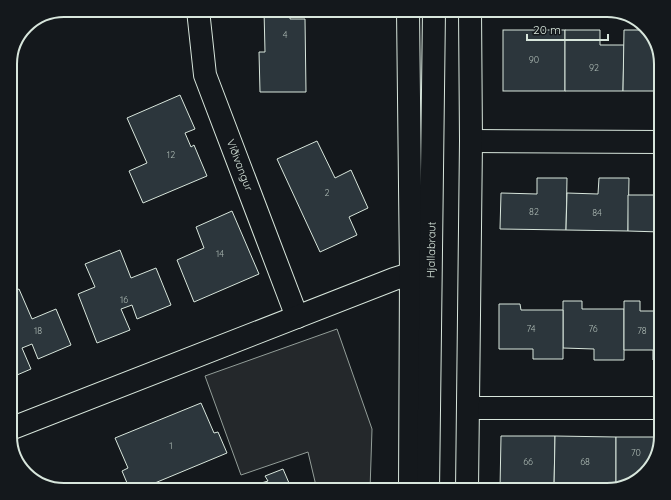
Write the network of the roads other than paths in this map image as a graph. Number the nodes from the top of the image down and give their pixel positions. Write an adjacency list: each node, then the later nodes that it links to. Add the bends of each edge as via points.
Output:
1 (199, 17): 8 (street, Víðivangur, via 205,75)
2 (408, 17): 7 (street, Hjallabraut)
3 (434, 17): 7 (street, Hjallabraut)
4 (470, 17): 5 (street)
5 (470, 141): 6 (street); 9 (street)
6 (654, 142)
7 (421, 270): 8 (street); 12 (street, Hjallabraut); 13 (street, Hjallabraut)
8 (298, 317): 11 (street)
9 (468, 408): 10 (street); 14 (street)
10 (654, 408)
11 (17, 426)
12 (410, 483)
13 (428, 483)
14 (467, 483)

